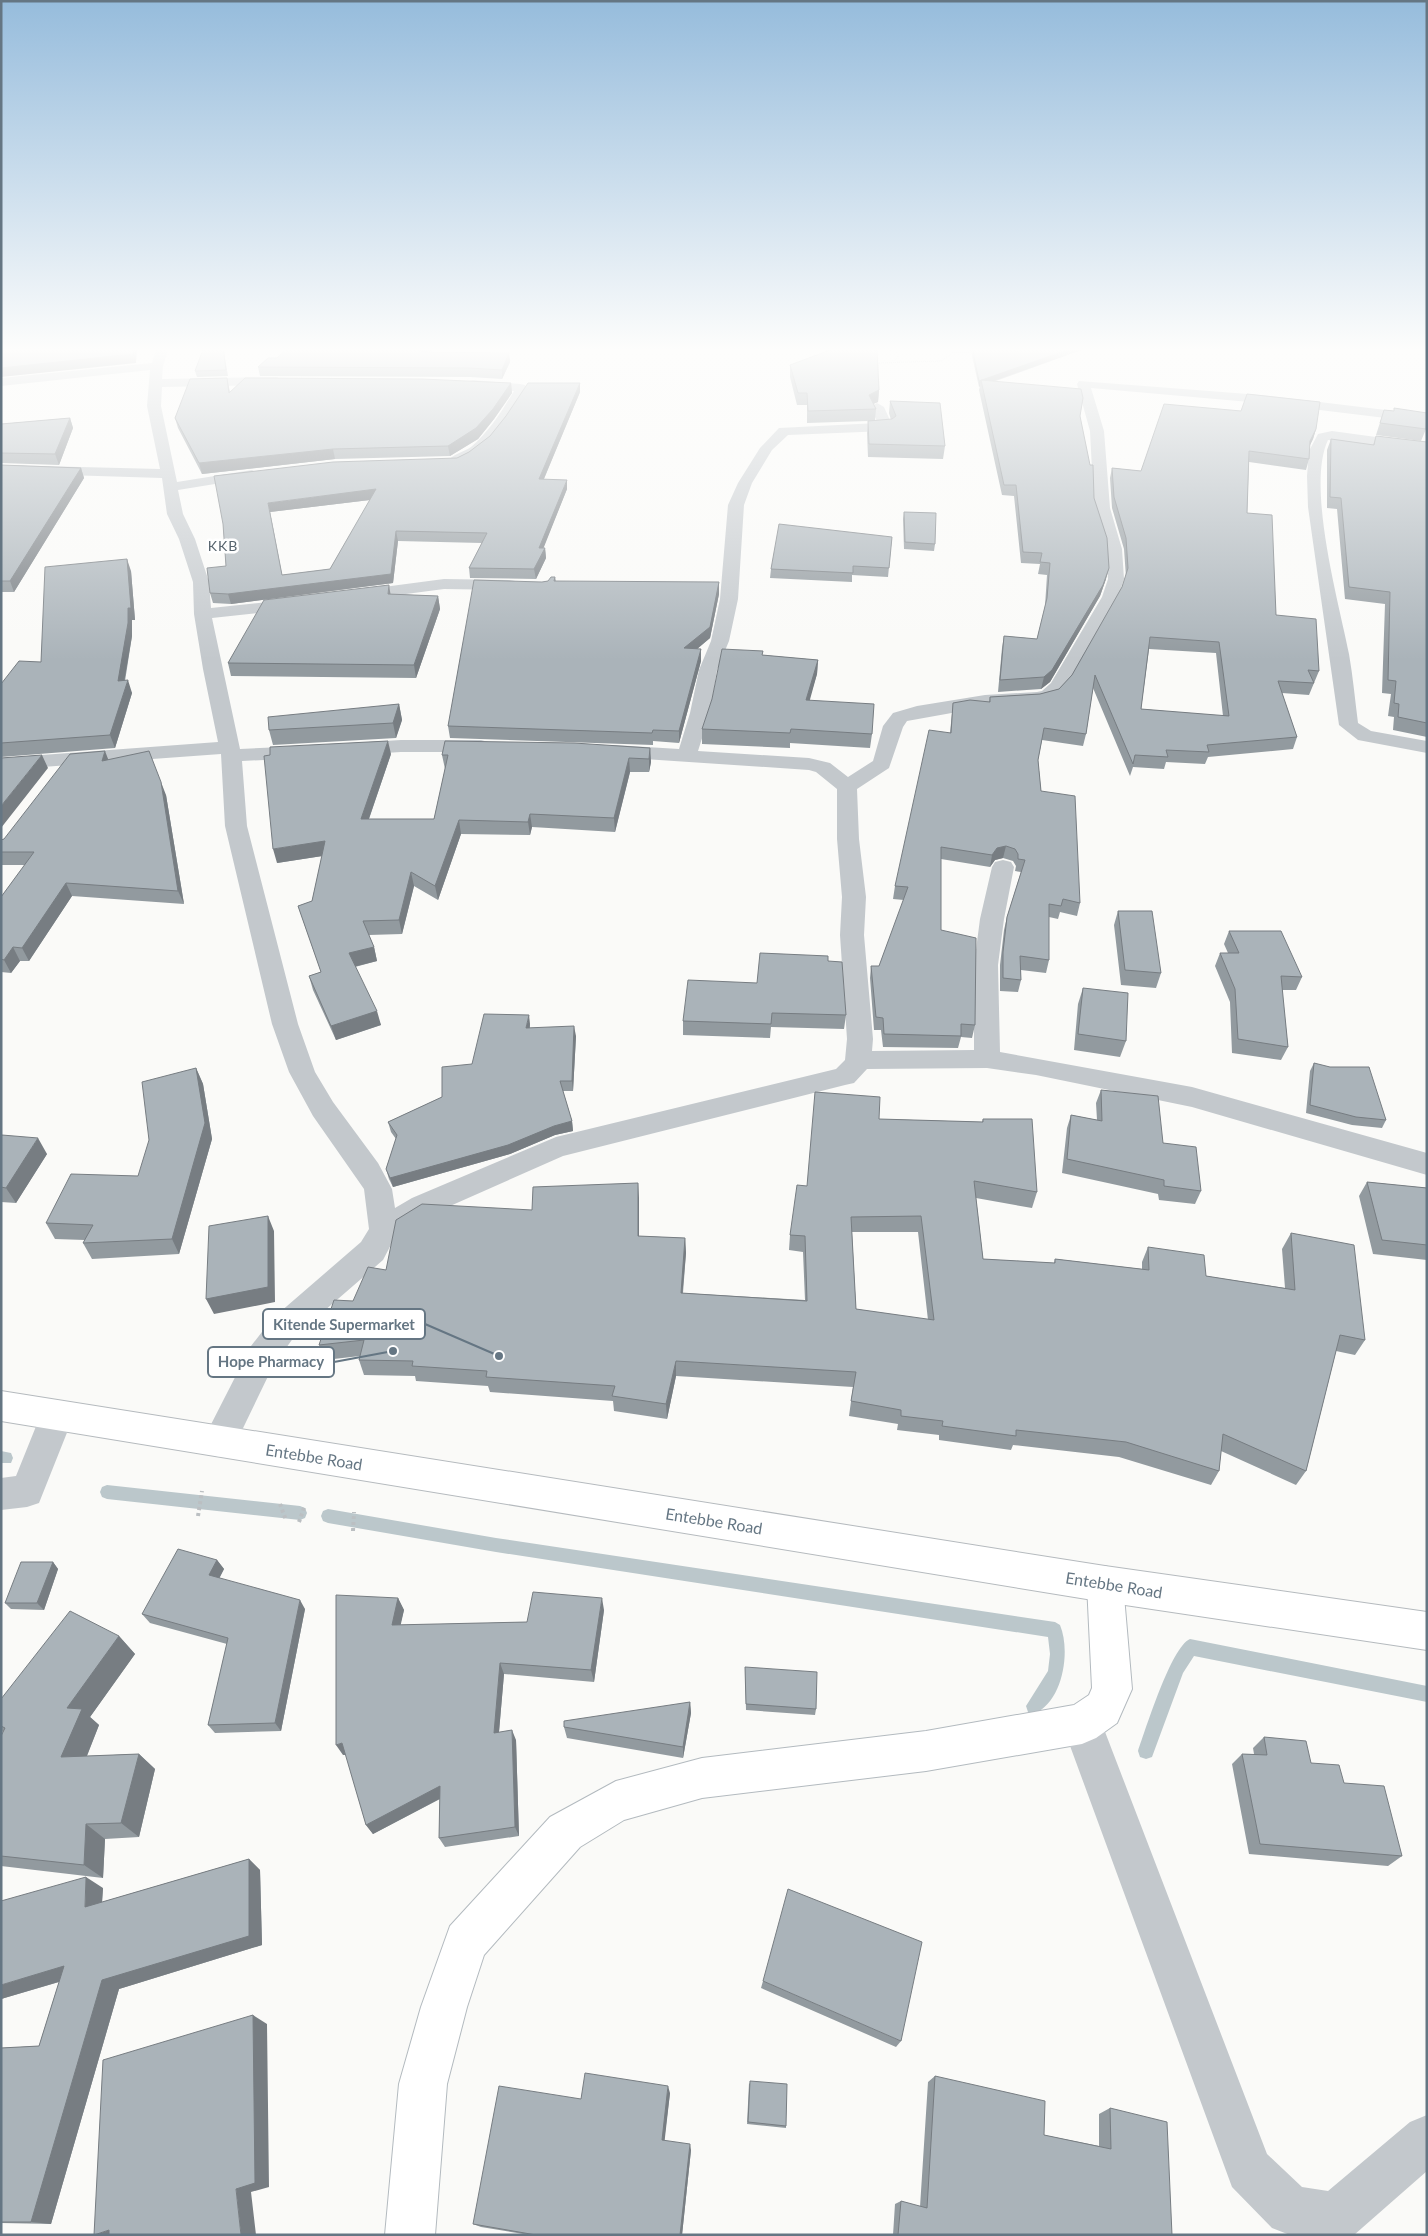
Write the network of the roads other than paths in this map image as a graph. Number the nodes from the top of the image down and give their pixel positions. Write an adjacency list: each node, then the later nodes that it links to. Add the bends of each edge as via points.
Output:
1 (164, 451): 9 (street)
2 (474, 451): 6 (street, via 466,458)
3 (765, 451): 18 (street, via 736,505 729,599)
4 (1099, 451): 22 (street, via 1102,508 1114,549 1116,579 1110,598 1059,686 1049,695 1037,698 985,702 900,717 893,726 882,764)
5 (1317, 451): 15 (street, via 1315,508 1349,725 1365,736)
6 (443, 462)
7 (1, 469): 9 (street)
8 (263, 473): 9 (street)
9 (169, 481): 13 (street, via 175,514 201,582)
10 (526, 586): 11 (street, via 444,584)
11 (341, 598)
12 (312, 602): 13 (street)
13 (203, 614): 17 (street)
14 (498, 746): 17 (street)
15 (1427, 747)
16 (594, 749): 18 (street)
17 (231, 751): 19 (street); 27 (street, via 236,826 293,1050 323,1109 375,1183)
18 (687, 755): 22 (street, via 824,767)
19 (68, 759): 20 (street); 21 (street)
20 (1, 764)
21 (51, 778)
22 (846, 787): 25 (street, via 854,897 852,935 860,1038)
23 (1003, 867): 24 (street, via 986,965)
24 (987, 1059): 25 (street); 26 (street, via 1105,1078 1192,1098)
25 (858, 1060): 27 (street, via 845,1076 556,1147 422,1206)
26 (1427, 1164)
27 (384, 1229): 30 (street, via 372,1251 283,1328 262,1356)
28 (1, 1406): 29 (main road, Entebbe Road)
29 (57, 1414): 30 (main road, Entebbe Road); 31 (street, via 27,1491)
30 (220, 1442): 32 (main road, Entebbe Road)
31 (1, 1494)
32 (1105, 1584): 33 (main road, Entebbe Road); 34 (main road, via 1112,1689 1103,1709)
33 (1427, 1631)
34 (1082, 1724): 35 (street, via 1249,2170 1290,2210 1336,2217); 36 (main road, via 926,1751 702,1778 616,1802 565,1832 466,1942 423,2084)
35 (1427, 2139)
36 (410, 2235)

